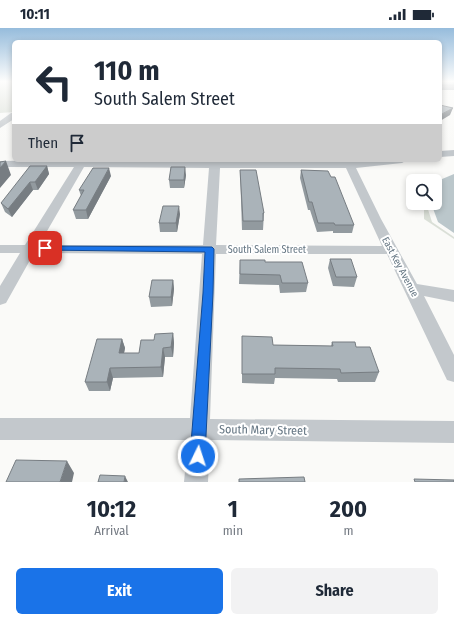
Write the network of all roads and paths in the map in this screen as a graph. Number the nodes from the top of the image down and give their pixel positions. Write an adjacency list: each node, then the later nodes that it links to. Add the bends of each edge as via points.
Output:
1 (0, 114): 2 (street)
2 (12, 114)
3 (12, 116): 4 (street)
4 (0, 125)
5 (454, 153): 6 (street)
6 (442, 154)
7 (82, 162): 8 (street); 10 (street); 11 (street)
8 (215, 162): 9 (street); 13 (street)
9 (348, 162): 14 (street, East Key Avenue)
10 (0, 164)
11 (30, 248): 12 (street, South Salem Street); 13 (street, South Salem Street); 17 (street)
12 (0, 249)
13 (209, 249): 14 (street, South Salem Street); 19 (street)
14 (390, 250): 15 (street, East Key Avenue)
15 (412, 290): 16 (street); 18 (street, East Key Avenue)
16 (454, 296)
17 (0, 299)
18 (454, 374)
19 (200, 429): 20 (street, South Mary Street); 21 (street, South Mary Street); 22 (street)
20 (0, 430)
21 (454, 432)
22 (196, 482)

